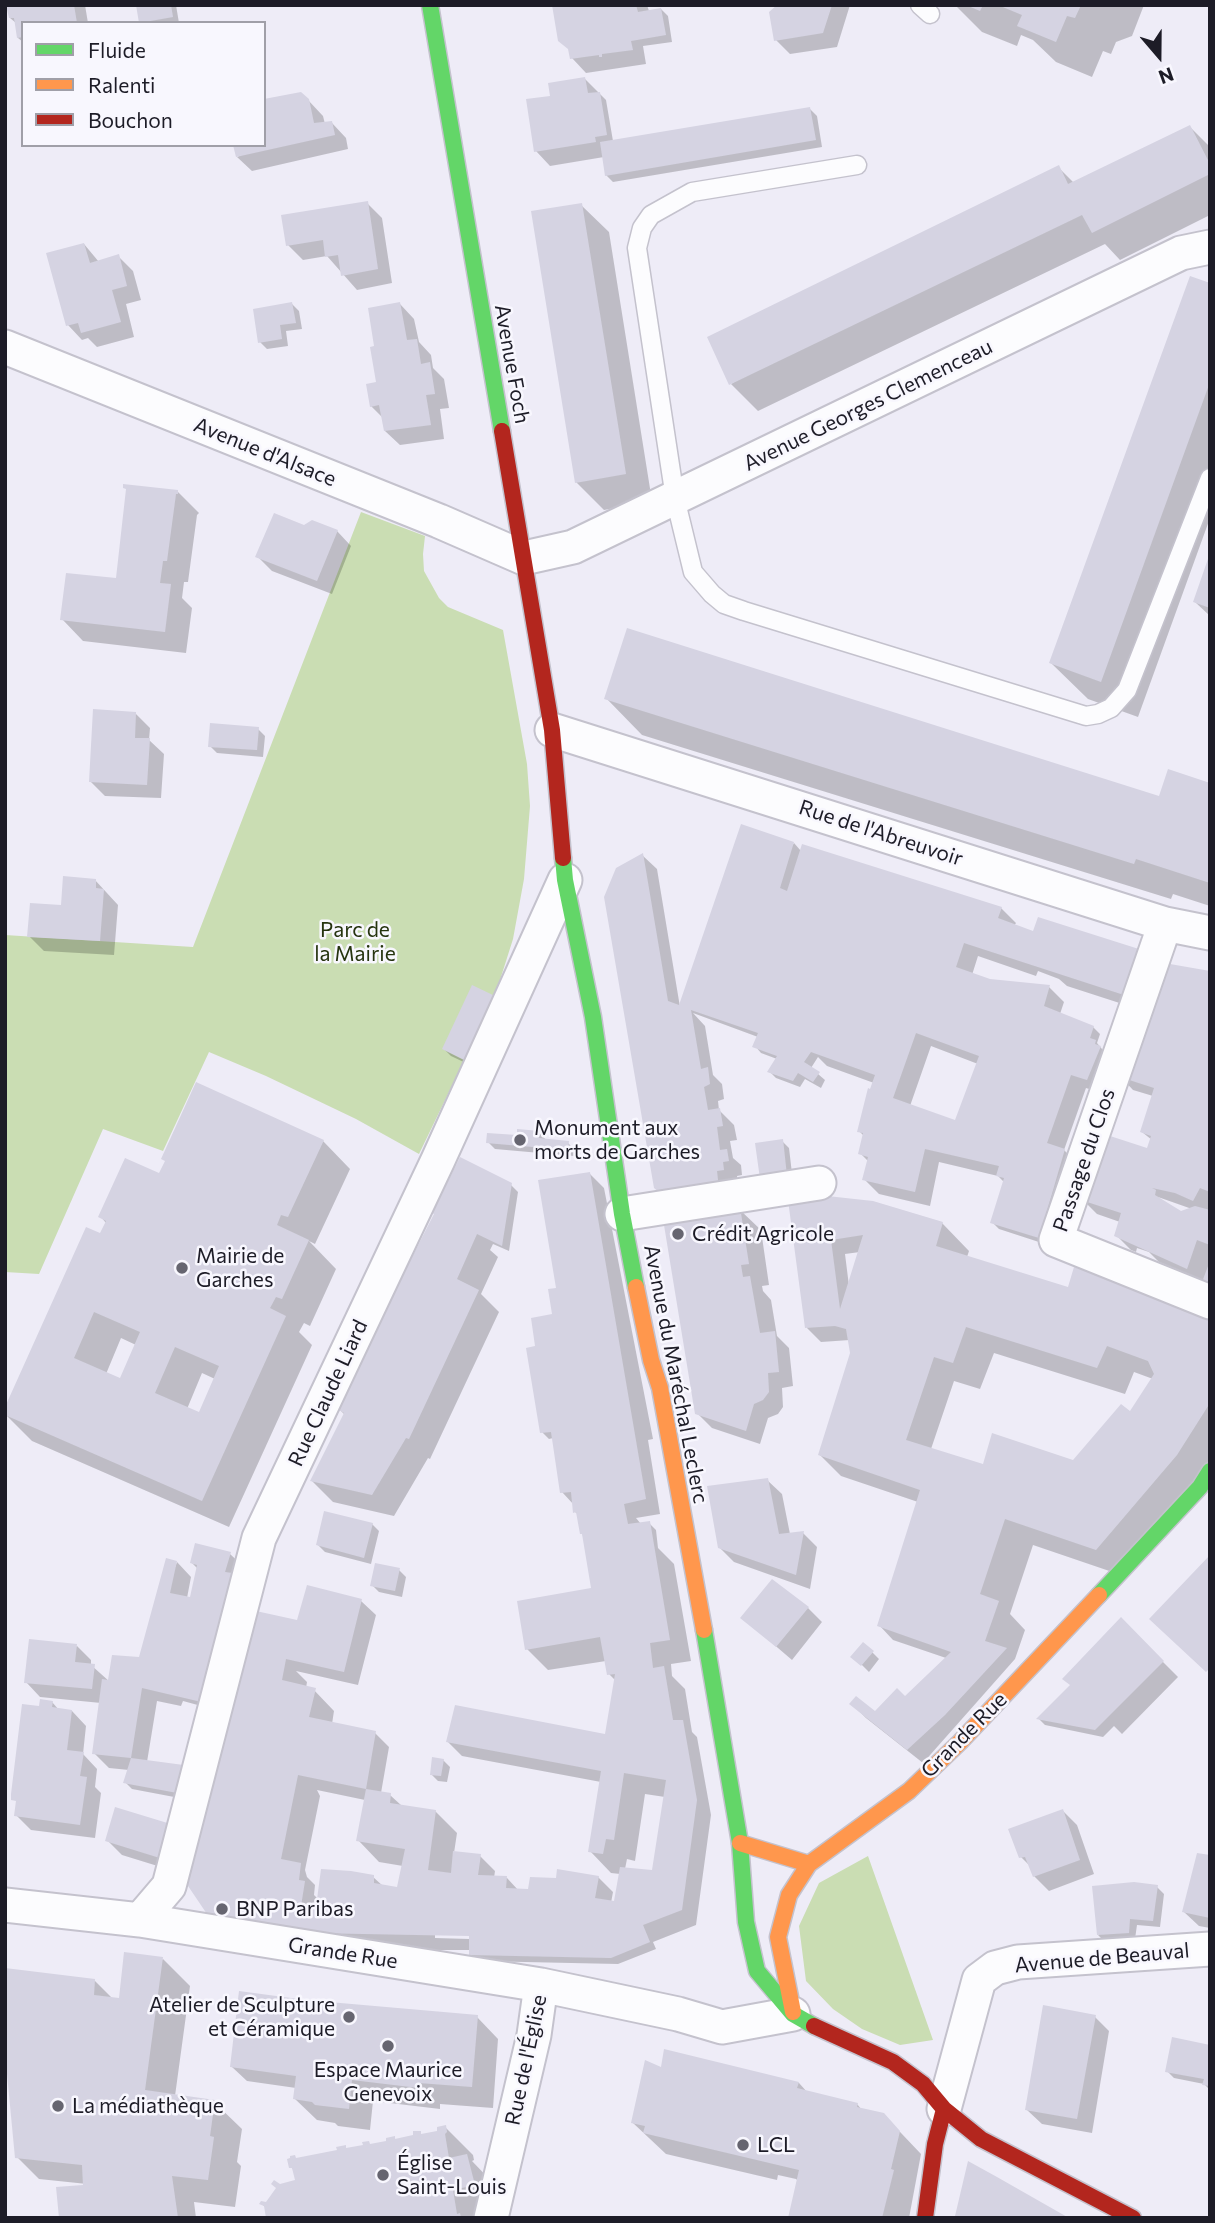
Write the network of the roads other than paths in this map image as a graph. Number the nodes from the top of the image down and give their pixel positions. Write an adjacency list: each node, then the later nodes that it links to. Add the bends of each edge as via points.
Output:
1 (430, 5): 7 (street, Avenue Foch)
2 (857, 164): 6 (lane, via 692,192 650,215 642,228 638,248)
3 (1210, 247): 6 (street, Avenue Georges Clemenceau, via 1181,253)
4 (5, 347): 7 (street, Avenue d'Alsace)
5 (1210, 478): 6 (lane, via 1127,690 1111,708 1086,716 724,604 693,572)
6 (675, 498): 7 (street, Avenue Georges Clemenceau, via 573,547)
7 (524, 558): 8 (street, Avenue Foch)
8 (552, 730): 9 (street, Avenue du Maréchal Leclerc); 10 (street, Rue de l'Abreuvoir)
9 (565, 880): 13 (street, Avenue du Maréchal Leclerc, via 593,1017); 20 (street, Rue Claude Liard, via 259,1538 169,1886)
10 (1165, 924): 11 (street, Rue de l'Abreuvoir); 14 (street, Passage du Clos, via 1056,1240)
11 (1210, 933)
12 (820, 1183): 13 (street)
13 (622, 1214): 17 (street, Avenue du Maréchal Leclerc, via 660,1388)
14 (1210, 1302)
15 (1210, 1471): 16 (street, Grande Rue)
16 (1205, 1492): 18 (street, Grande Rue, via 909,1791)
17 (740, 1843): 18 (street); 23 (street, Avenue du Maréchal Leclerc, via 746,1922 757,1971)
18 (809, 1864): 23 (street, Grande Rue, via 789,1895 778,1937)
19 (5, 1905): 20 (street, Grande Rue)
20 (140, 1920): 22 (street, Grande Rue)
21 (1210, 1949): 24 (street, Avenue de Beauval, via 1018,1962 995,1968 979,1980)
22 (541, 1985): 23 (street, Grande Rue, via 722,2027); 25 (street, Rue de l'Église, via 534,2035)
23 (793, 2014): 24 (street, via 893,2062 923,2084)
24 (944, 2109): 26 (street); 27 (street, via 981,2139)
25 (491, 2218)
26 (925, 2218)
27 (1133, 2218)

